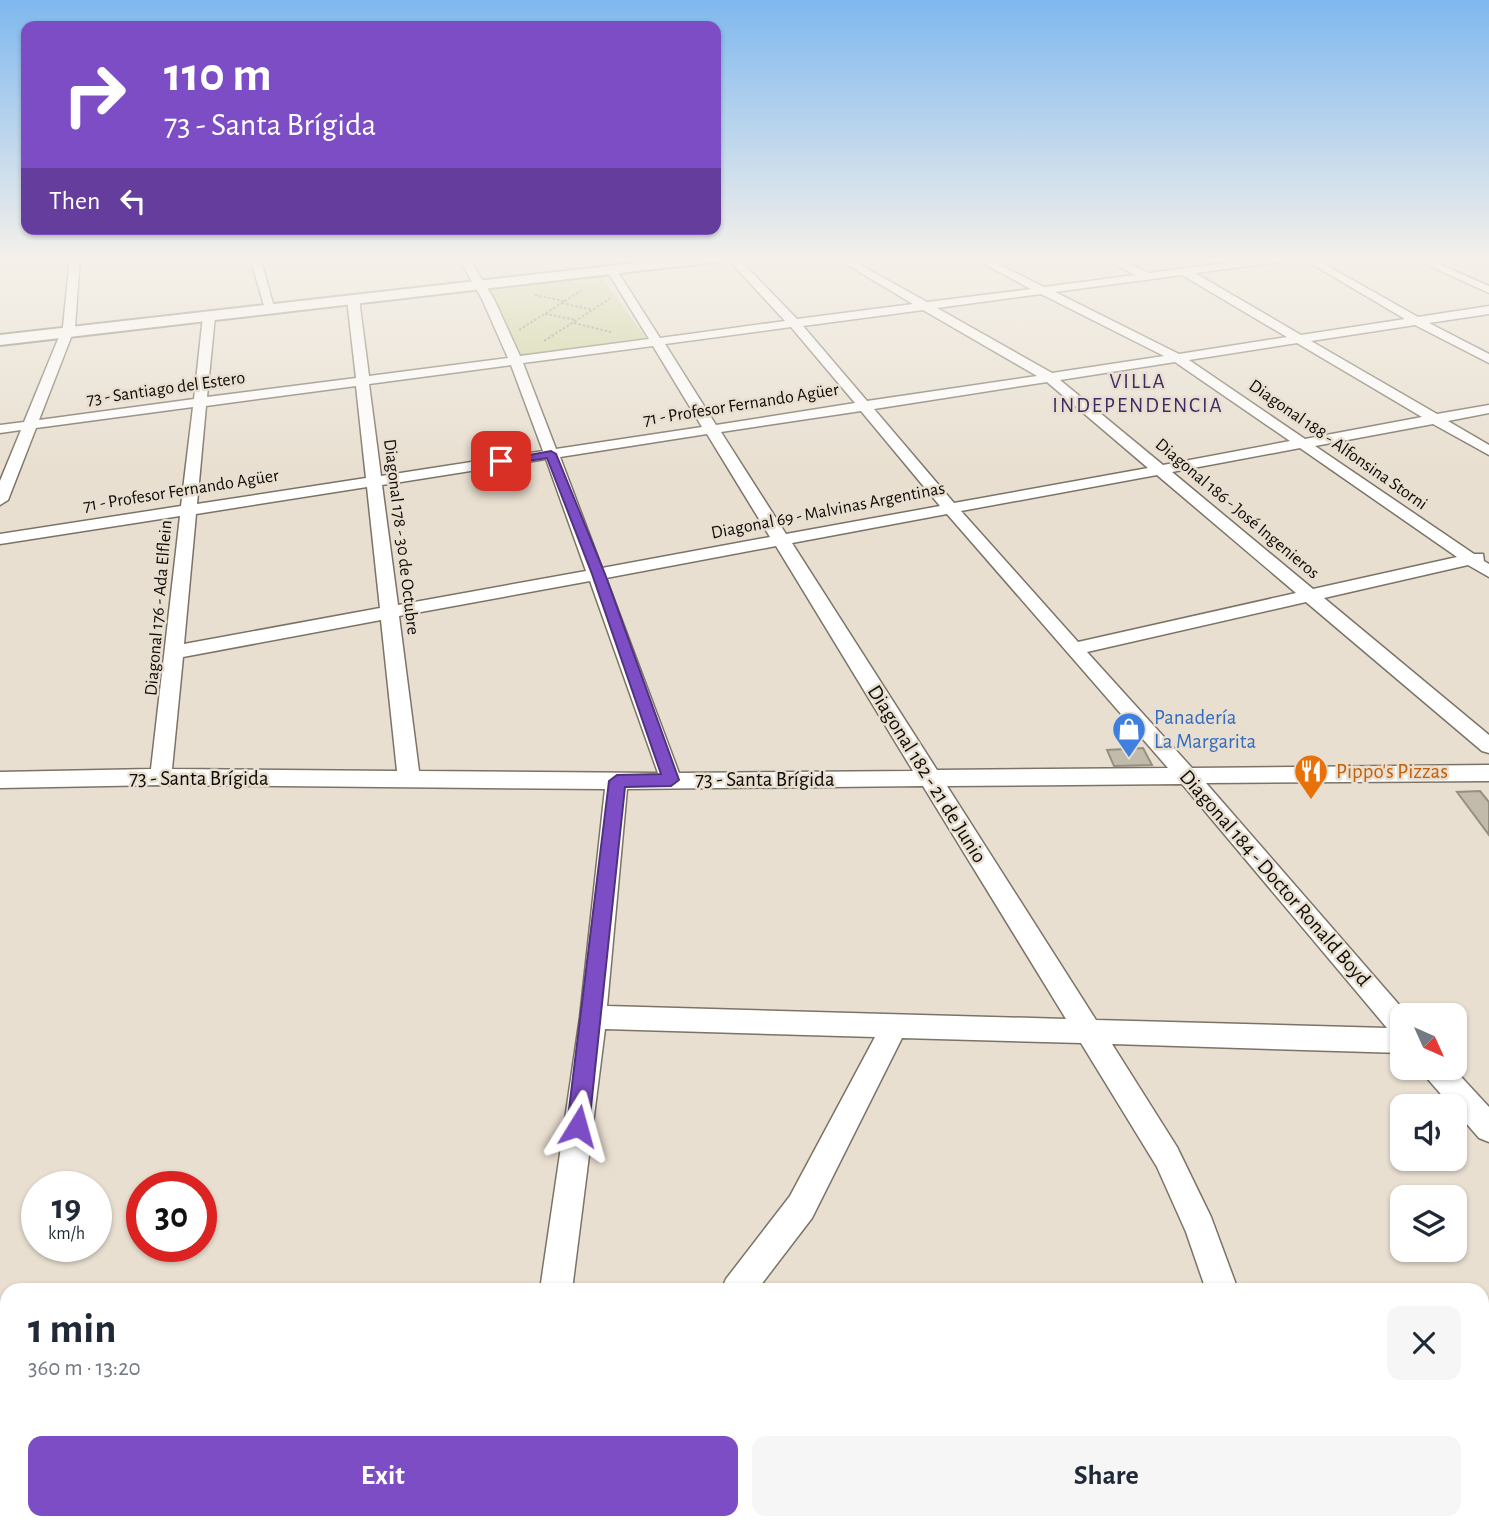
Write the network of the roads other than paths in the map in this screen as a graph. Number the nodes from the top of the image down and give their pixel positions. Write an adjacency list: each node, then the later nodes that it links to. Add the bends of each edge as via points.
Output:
1 (67, 328): 14 (street)
2 (100, 328): 14 (street)
3 (208, 328): 23 (street, Diagonal 176 - Ada Elflein)
4 (357, 328): 22 (street, Diagonal 178 - 30 de Octubre)
5 (501, 328): 20 (street)
6 (650, 328): 17 (street, Diagonal 182 - 21 de Junio)
7 (756, 328): 17 (street, 73 - Santiago del Estero)
8 (798, 328): 24 (street, Diagonal 184 - Doctor Ronald Boyd)
9 (963, 328): 21 (street, Diagonal 186 - José Ingenieros)
10 (1119, 328): 18 (street, Diagonal 188 - Alfonsina Storni)
11 (1280, 328): 15 (street)
12 (1364, 328): 15 (street, 71 - Profesor Fernando Agüer)
13 (1429, 328): 19 (street)
14 (67, 332): 16 (street); 27 (street)
15 (1296, 338): 18 (street, 71 - Profesor Fernando Agüer); 26 (street)
16 (0, 340)
17 (659, 342): 20 (street, 73 - Santiago del Estero); 29 (street, Diagonal 182 - 21 de Junio)
18 (1178, 358): 21 (street, 71 - Profesor Fernando Agüer); 30 (street, Diagonal 188 - Alfonsina Storni)
19 (1489, 359)
20 (515, 361): 22 (street, 73 - Santiago del Estero); 32 (street)
21 (1049, 377): 24 (street, 71 - Profesor Fernando Agüer); 33 (street, Diagonal 186 - José Ingenieros)
22 (362, 380): 23 (street, 73 - Santiago del Estero); 34 (street, Diagonal 178 - 30 de Octubre)
23 (199, 402): 27 (street, 73 - Santiago del Estero); 37 (street, Diagonal 176 - Ada Elflein)
24 (861, 406): 29 (street, 71 - Profesor Fernando Agüer); 36 (street, Diagonal 184 - Doctor Ronald Boyd)
25 (1489, 409): 26 (street, Diagonal 69 - Malvinas Argentinas)
26 (1434, 418): 30 (street, Diagonal 69 - Malvinas Argentinas); 31 (street)
27 (32, 425): 28 (street, 73 - Santiago del Estero); 35 (street)
28 (0, 429)
29 (711, 429): 32 (street, 71 - Profesor Fernando Agüer); 39 (street, Diagonal 182 - 21 de Junio)
30 (1301, 443): 33 (street, Diagonal 69 - Malvinas Argentinas); 41 (street, Diagonal 188 - Alfonsina Storni)
31 (1489, 451)
32 (551, 454): 34 (street, 71 - Profesor Fernando Agüer); 43 (street)
33 (1158, 469): 36 (street, Diagonal 69 - Malvinas Argentinas); 44 (street, Diagonal 186 - José Ingenieros)
34 (375, 481): 37 (street, 71 - Profesor Fernando Agüer); 45 (street, Diagonal 178 - 30 de Octubre)
35 (0, 500)
36 (949, 507): 39 (street, Diagonal 69 - Malvinas Argentinas); 46 (street, Diagonal 184 - Doctor Ronald Boyd)
37 (188, 509): 38 (street, 71 - Profesor Fernando Agüer); 47 (street, Diagonal 176 - Ada Elflein)
38 (0, 539)
39 (780, 540): 43 (street, Diagonal 69 - Malvinas Argentinas); 51 (street, Diagonal 182 - 21 de Junio)
40 (1489, 555): 41 (street)
41 (1470, 559): 42 (street, Diagonal 188 - Alfonsina Storni); 44 (street)
42 (1489, 572)
43 (599, 574): 45 (street, Diagonal 69 - Malvinas Argentinas); 55 (street)
44 (1310, 595): 46 (street); 48 (street, Diagonal 186 - José Ingenieros)
45 (391, 610): 47 (street, Diagonal 69 - Malvinas Argentinas); 54 (street, Diagonal 178 - 30 de Octubre)
46 (1073, 649): 52 (street, Diagonal 184 - Doctor Ronald Boyd)
47 (175, 652): 50 (street, Diagonal 176 - Ada Elflein)
48 (1489, 746)
49 (1489, 773): 52 (street, 73 - Santa Brígida)
50 (161, 777): 53 (street, 73 - Santa Brígida); 54 (street, 73 - Santa Brígida)
51 (929, 778): 52 (street, 73 - Santa Brígida); 55 (street, 73 - Santa Brígida); 60 (street, Diagonal 182 - 21 de Junio)
52 (1189, 778): 57 (street, Diagonal 184 - Doctor Ronald Boyd)
53 (0, 780)
54 (409, 780): 56 (street, 73 - Santa Brígida)
55 (671, 780): 56 (street, 73 - Santa Brígida)
56 (617, 781): 58 (street)
57 (1390, 1013)
58 (593, 1017): 59 (street); 64 (street)
59 (894, 1027): 60 (street); 65 (street, via 801,1207)
60 (1087, 1031): 61 (street); 66 (street, Diagonal 182 - 21 de Junio, via 1167,1157 1200,1227)
61 (1390, 1041)
62 (1447, 1080): 63 (street)
63 (1489, 1128)
64 (557, 1283)
65 (742, 1283)
66 (1220, 1283)

